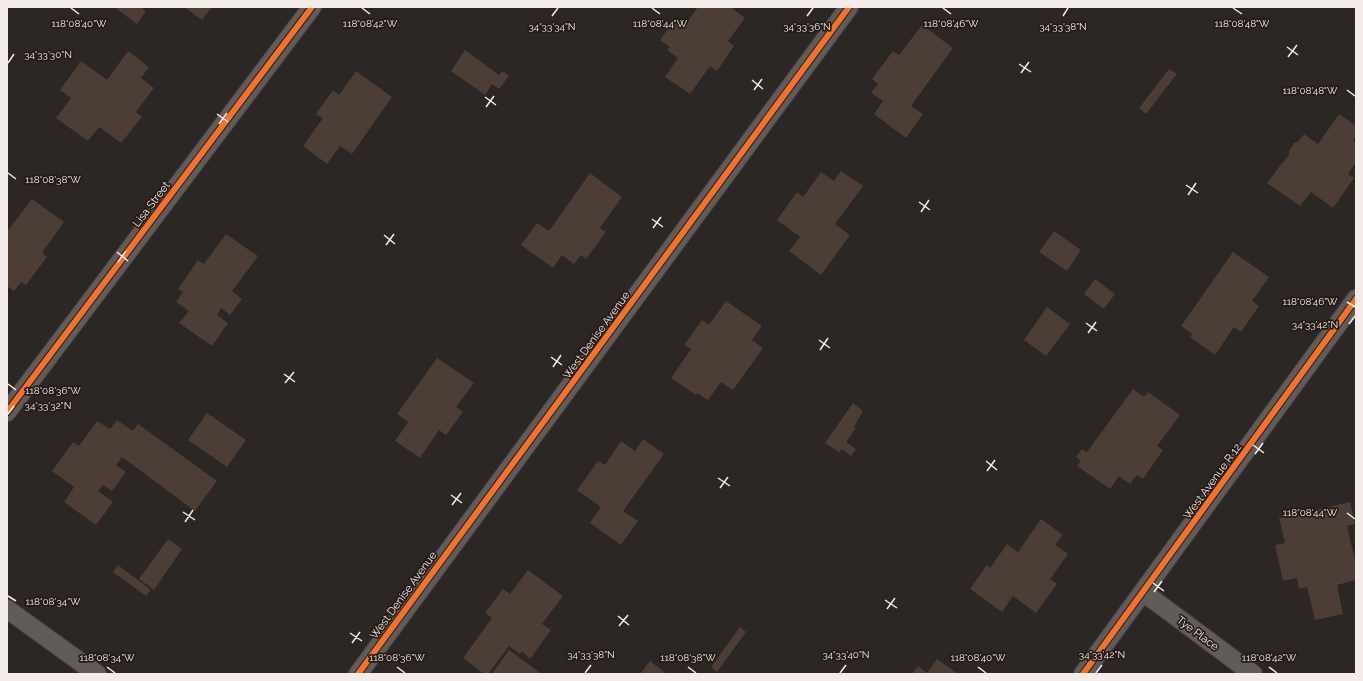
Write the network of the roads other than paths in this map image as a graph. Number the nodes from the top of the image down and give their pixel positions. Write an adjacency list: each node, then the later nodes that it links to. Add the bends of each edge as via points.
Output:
1 (312, 7): 4 (street, Lisa Street)
2 (849, 7): 8 (street, West Denise Avenue)
3 (1356, 300): 5 (street, West Avenue R 12)
4 (7, 412)
5 (1144, 592): 9 (street, West Avenue R 12); 10 (street, Tye Place)
6 (7, 610): 7 (street)
7 (97, 674)
8 (358, 674)
9 (1083, 674)
10 (1253, 674)

